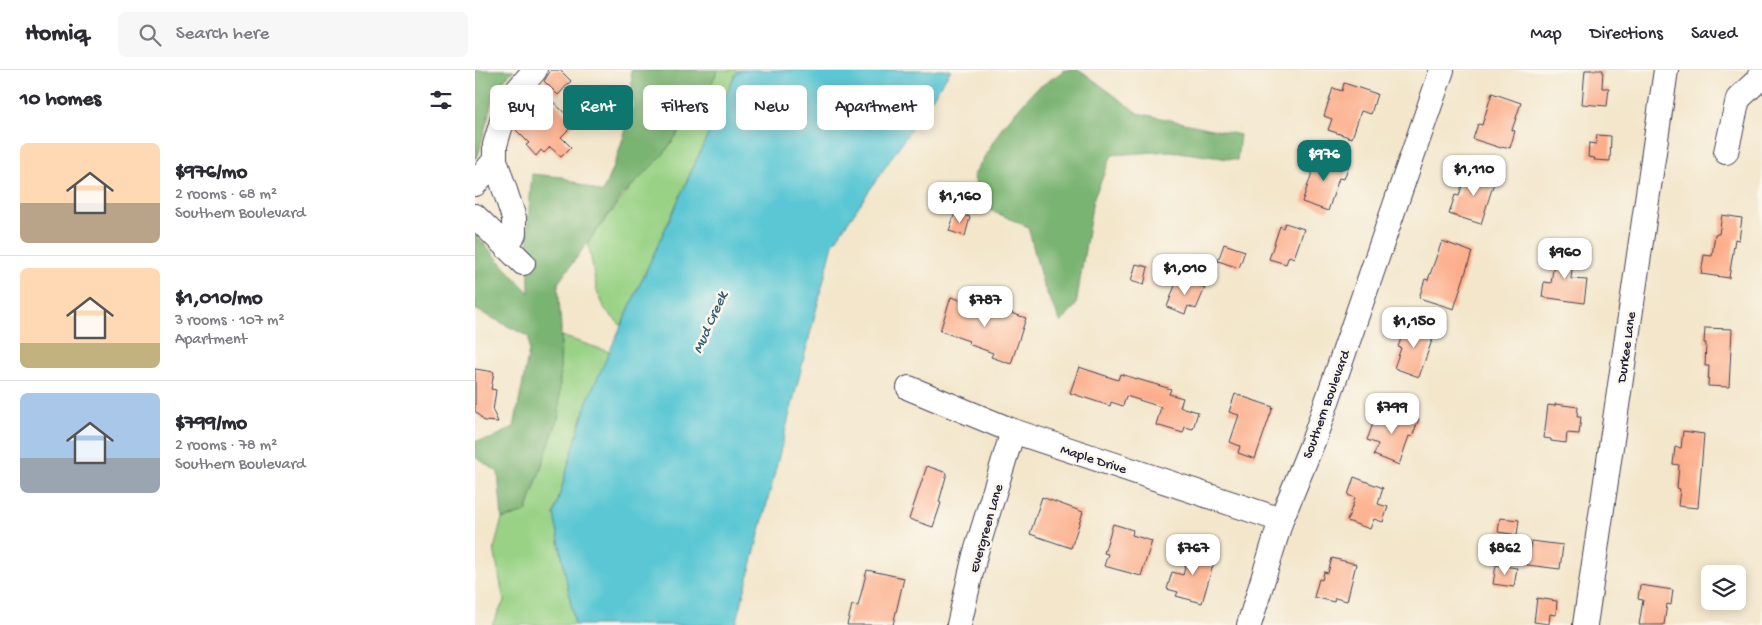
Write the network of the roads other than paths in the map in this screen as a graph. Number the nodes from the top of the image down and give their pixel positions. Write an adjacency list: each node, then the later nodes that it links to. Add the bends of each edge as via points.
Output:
1 (535, 70): 6 (street, via 508,101 495,145)
2 (1442, 70): 13 (street, Southern Boulevard, via 1314,439)
3 (1666, 70): 16 (street, Durkee Lane)
4 (1760, 77): 5 (street, via 1738,98)
5 (1726, 152)
6 (495, 160): 7 (street); 9 (street, via 515,218 514,234)
7 (475, 184)
8 (475, 216): 9 (street)
9 (506, 247): 10 (street)
10 (523, 263)
11 (909, 388): 12 (street, Maple Drive)
12 (1013, 431): 13 (street, Maple Drive); 14 (street, Evergreen Lane, via 975,555)
13 (1281, 520): 15 (street, Southern Boulevard)
14 (959, 625)
15 (1249, 625)
16 (1585, 625)

